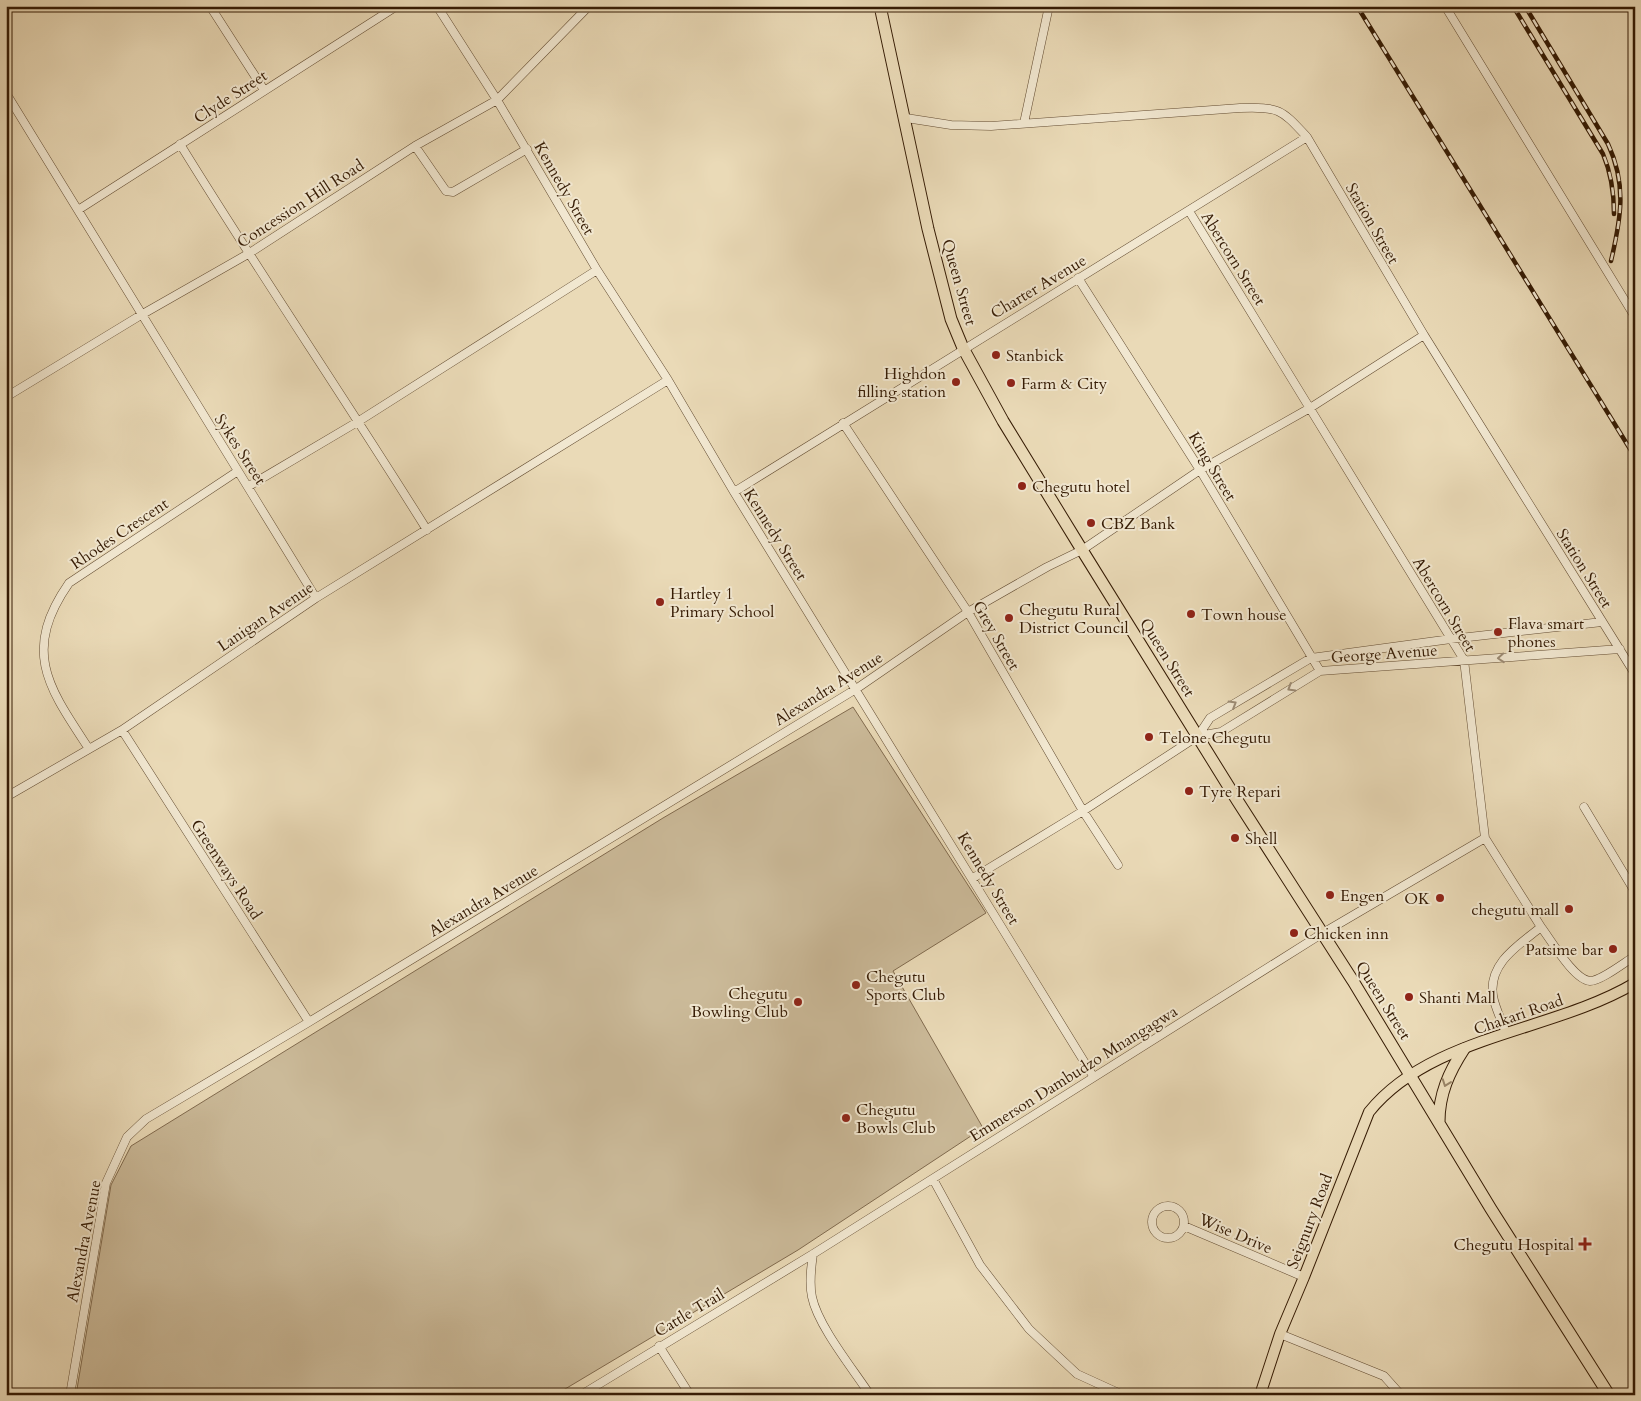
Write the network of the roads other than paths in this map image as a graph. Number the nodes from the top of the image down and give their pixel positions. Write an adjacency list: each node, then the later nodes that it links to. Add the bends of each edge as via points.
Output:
1 (210, 6): 8 (street)
2 (397, 6): 8 (street, Clyde Street)
3 (437, 6): 10 (street, Kennedy Street)
4 (589, 6): 10 (street, Concession Hill Road)
5 (880, 6): 11 (highway, Queen Street)
6 (1049, 6): 12 (street)
7 (1445, 6): 23 (street)
8 (264, 90): 14 (street, Clyde Street)
9 (6, 93): 17 (street, Sykes Street)
10 (497, 100): 15 (street, Concession Hill Road); 16 (street, Kennedy Street)
11 (906, 118): 12 (street, Station Street, via 951,125); 25 (highway, Queen Street, via 928,230 951,319)
12 (1024, 123): 13 (street, Station Street, via 1262,107 1284,113)
13 (1307, 137): 18 (street, Charter Avenue); 24 (street, Station Street)
14 (180, 144): 17 (street, Clyde Street); 19 (street)
15 (415, 146): 16 (street, via 446,191 453,192); 19 (street, Concession Hill Road)
16 (527, 148): 20 (street, Kennedy Street)
17 (78, 210): 22 (street, Sykes Street)
18 (1189, 211): 21 (street, Charter Avenue); 28 (street, Abercorn Street)
19 (248, 254): 22 (street, Concession Hill Road); 29 (street)
20 (597, 270): 26 (street, Kennedy Street); 29 (street)
21 (1078, 278): 25 (street, Charter Avenue); 31 (street, King Street)
22 (141, 315): 27 (street, Concession Hill Road); 32 (street, Sykes Street)
23 (1635, 318)
24 (1424, 336): 28 (street, Alexandra Avenue); 39 (street, Station Street)
25 (963, 348): 30 (street, Charter Avenue); 36 (highway, Queen Street, via 1003,421)
26 (668, 380): 34 (street, Kennedy Street); 35 (street, Lanigan Avenue)
27 (6, 398)
28 (1310, 408): 31 (street, Alexandra Avenue); 40 (street, Abercorn Street)
29 (359, 421): 33 (street); 35 (street)
30 (843, 423): 34 (street, Charter Avenue); 38 (street, Grey Street)
31 (1200, 470): 36 (street, Alexandra Avenue); 42 (street, King Street)
32 (238, 471): 33 (street, Sykes Street); 49 (street, Rhodes Crescent, via 69,583 58,600 44,639 44,662 60,706)
33 (249, 486): 37 (street, Sykes Street)
34 (734, 492): 46 (street, Kennedy Street)
35 (427, 530): 37 (street, Lanigan Avenue)
36 (1082, 550): 38 (street, Alexandra Avenue); 48 (highway, Queen Street)
37 (316, 598): 47 (street, Lanigan Avenue)
38 (968, 612): 46 (street, Alexandra Avenue); 52 (street, Grey Street)
39 (1602, 622): 40 (street, George Avenue); 41 (street, Station Street)
40 (1451, 639): 42 (street, George Avenue); 43 (street, Abercorn Street)
41 (1620, 649): 43 (street, George Avenue, one-way to 43); 45 (street, Station Street)
42 (1311, 658): 44 (street, King Street); 48 (street, George Avenue, one-way to 42, via 1210,718)
43 (1464, 660): 44 (street, George Avenue); 53 (street, Abercorn Street)
44 (1320, 671): 48 (street, George Avenue, one-way to 48, via 1221,732)
45 (1635, 674)
46 (856, 689): 55 (street, Kennedy Street); 61 (street, Alexandra Avenue)
47 (122, 730): 49 (street, Lanigan Avenue); 61 (street, Greenways Road)
48 (1198, 736): 52 (street, George Avenue); 58 (highway, Queen Street)
49 (89, 749): 50 (street, Lanigan Avenue)
50 (6, 796)
51 (1584, 807): 56 (street)
52 (1082, 811): 54 (street, Grey Street); 55 (street, George Avenue)
53 (1485, 838): 57 (street, Abercorn Street); 58 (street, Emmerson Dambudzo Mnangagwa)
54 (1118, 866)
55 (973, 878): 65 (street, Kennedy Street)
56 (1635, 892)
57 (1541, 927): 59 (street, Abercorn Street, via 1577,976 1590,981); 62 (street, via 1502,959 1496,972 1493,995)
58 (1323, 933): 64 (highway, Queen Street); 65 (street, Emmerson Dambudzo Mnangagwa)
59 (1635, 956)
60 (1635, 983): 62 (main road, Chakari Road, via 1596,1002)
61 (309, 1022): 73 (street, Alexandra Avenue, via 146,1118 127,1137 106,1183)
62 (1506, 1033): 63 (main road, Chakari Road)
63 (1464, 1049): 64 (main road, Chakari Road); 66 (highway, one-way to 66, via 1446,1082)
64 (1410, 1074): 66 (highway, Queen Street); 70 (main road, Seignury Road, via 1384,1092 1368,1112)
65 (1093, 1076): 67 (street, Emmerson Dambudzo Mnangagwa)
66 (1439, 1122): 80 (highway, Queen Street)
67 (933, 1179): 69 (street, Emmerson Dambudzo Mnangagwa); 77 (street, via 980,1264 1029,1329 1077,1374)
68 (1184, 1226): 68 (street, Wise Drive, via 1183,1215 1175,1208 1165,1206 1153,1217 1153,1228 1164,1238 1179,1235); 70 (street, Wise Drive)
69 (813, 1254): 72 (street, Cattle Trail); 76 (street, via 810,1274 812,1298 824,1325)
70 (1304, 1276): 71 (main road, Seignury Road)
71 (1280, 1334): 78 (main road, Seignury Road); 79 (street, via 1384,1376)
72 (659, 1346): 74 (street, Cattle Trail); 75 (street)
73 (70, 1395)
74 (581, 1395)
75 (690, 1395)
76 (870, 1395)
77 (1123, 1395)
78 (1260, 1395)
79 (1401, 1395)
80 (1609, 1395)

